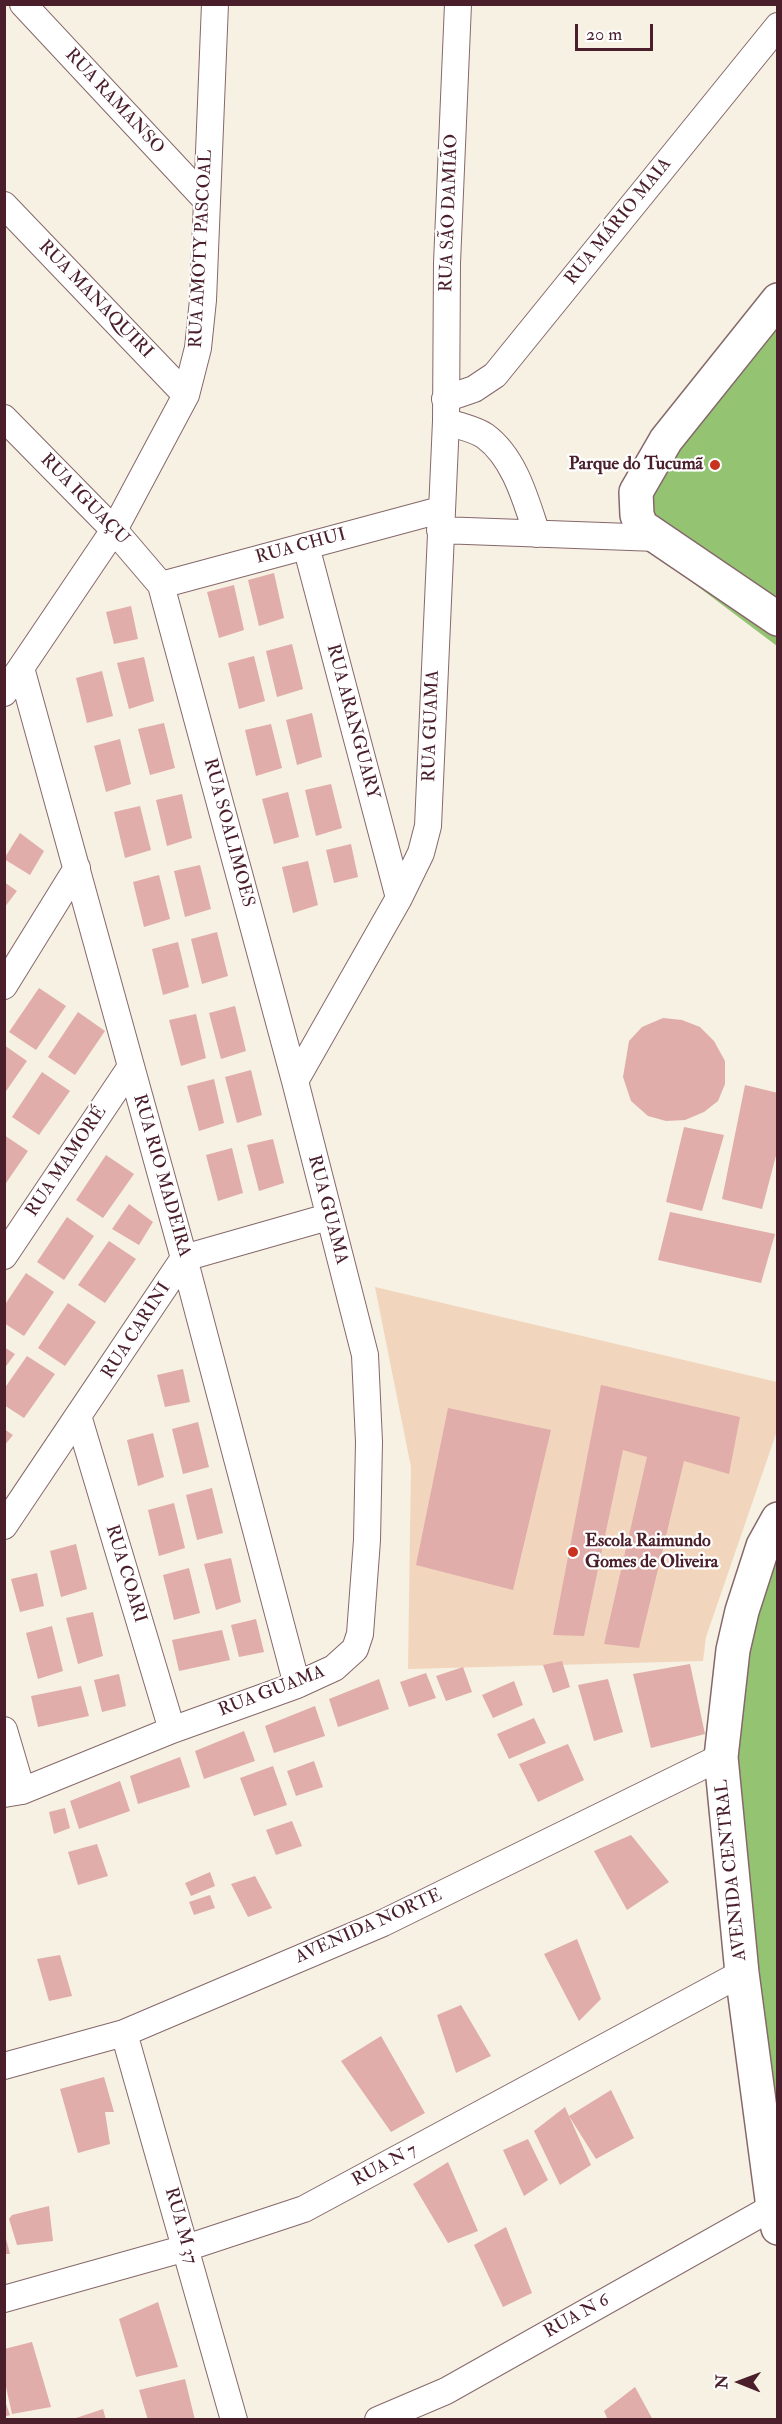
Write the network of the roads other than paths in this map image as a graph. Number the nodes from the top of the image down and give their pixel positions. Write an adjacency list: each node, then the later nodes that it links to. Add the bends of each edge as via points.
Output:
1 (23, 4): 5 (street, RUA RAMANSO)
2 (215, 4): 5 (street, RUA AMOTY PASCOAL)
3 (458, 4): 9 (street, RUA SÃO DAMIÃO)
4 (777, 26): 9 (street, RUA MÁRIO MAIA, via 495,375)
5 (206, 200): 8 (street, RUA AMOTY PASCOAL, via 199,338)
6 (4, 205): 8 (street, RUA MANAQUIRI)
7 (777, 300): 14 (street, via 666,440 636,492 641,526)
8 (186, 395): 12 (street, RUA AMOTY PASCOAL)
9 (445, 410): 11 (street, RUA GUAMA); 13 (street, via 499,449 518,481)
10 (4, 418): 12 (street, RUA IGUAÇU)
11 (440, 520): 13 (street, RUA CHUI); 15 (street, RUA CHUI); 21 (street, RUA GUAMA, via 428,826 421,853)
12 (114, 530): 16 (street, RUA IGUAÇU); 18 (street, RUA AMOTY PASCOAL)
13 (537, 534): 14 (street, RUA CHUI)
14 (657, 538): 17 (street)
15 (306, 546): 16 (street, RUA CHUI); 21 (street, RUA ARANGUARY)
16 (161, 585): 24 (street, RUA SOALIMOES)
17 (777, 619)
18 (21, 668): 19 (street, RUA AMOTY PASCOAL); 20 (street, RUA RIO MADEIRA)
19 (4, 693)
20 (77, 868): 22 (street); 23 (street, RUA RIO MADEIRA)
21 (399, 898): 24 (street, RUA GUAMA)
22 (4, 986)
23 (130, 1068): 26 (street, RUA MAMORÉ); 27 (street, RUA RIO MADEIRA)
24 (294, 1081): 25 (street, RUA GUAMA)
25 (328, 1217): 27 (street); 31 (street, RUA GUAMA, via 365,1355 369,1442 366,1552 360,1634 355,1649 334,1668)
26 (4, 1256)
27 (184, 1258): 28 (street, RUA CARINI); 31 (street, RUA RIO MADEIRA)
28 (79, 1419): 30 (street, RUA CARINI); 32 (street, RUA COARI)
29 (777, 1519): 34 (street, AVENIDA CENTRAL, via 763,1546 742,1611 733,1650)
30 (4, 1526)
31 (297, 1685): 32 (street, RUA GUAMA)
32 (172, 1730): 35 (street, RUA GUAMA)
33 (4, 1731): 35 (street)
34 (721, 1756): 36 (street, AVENIDA CENTRAL); 37 (street, AVENIDA NORTE, via 383,1923)
35 (13, 1792)
36 (742, 1973): 39 (street, AVENIDA CENTRAL); 40 (street, RUA N 7, via 304,2209)
37 (124, 2033): 38 (street, AVENIDA NORTE); 40 (street, RUA M 37)
38 (4, 2066)
39 (775, 2218): 43 (street, RUA N 6, via 446,2391)
40 (186, 2248): 41 (street, RUA N 7); 42 (street, RUA M 37)
41 (4, 2299)
42 (234, 2420)
43 (378, 2420)

